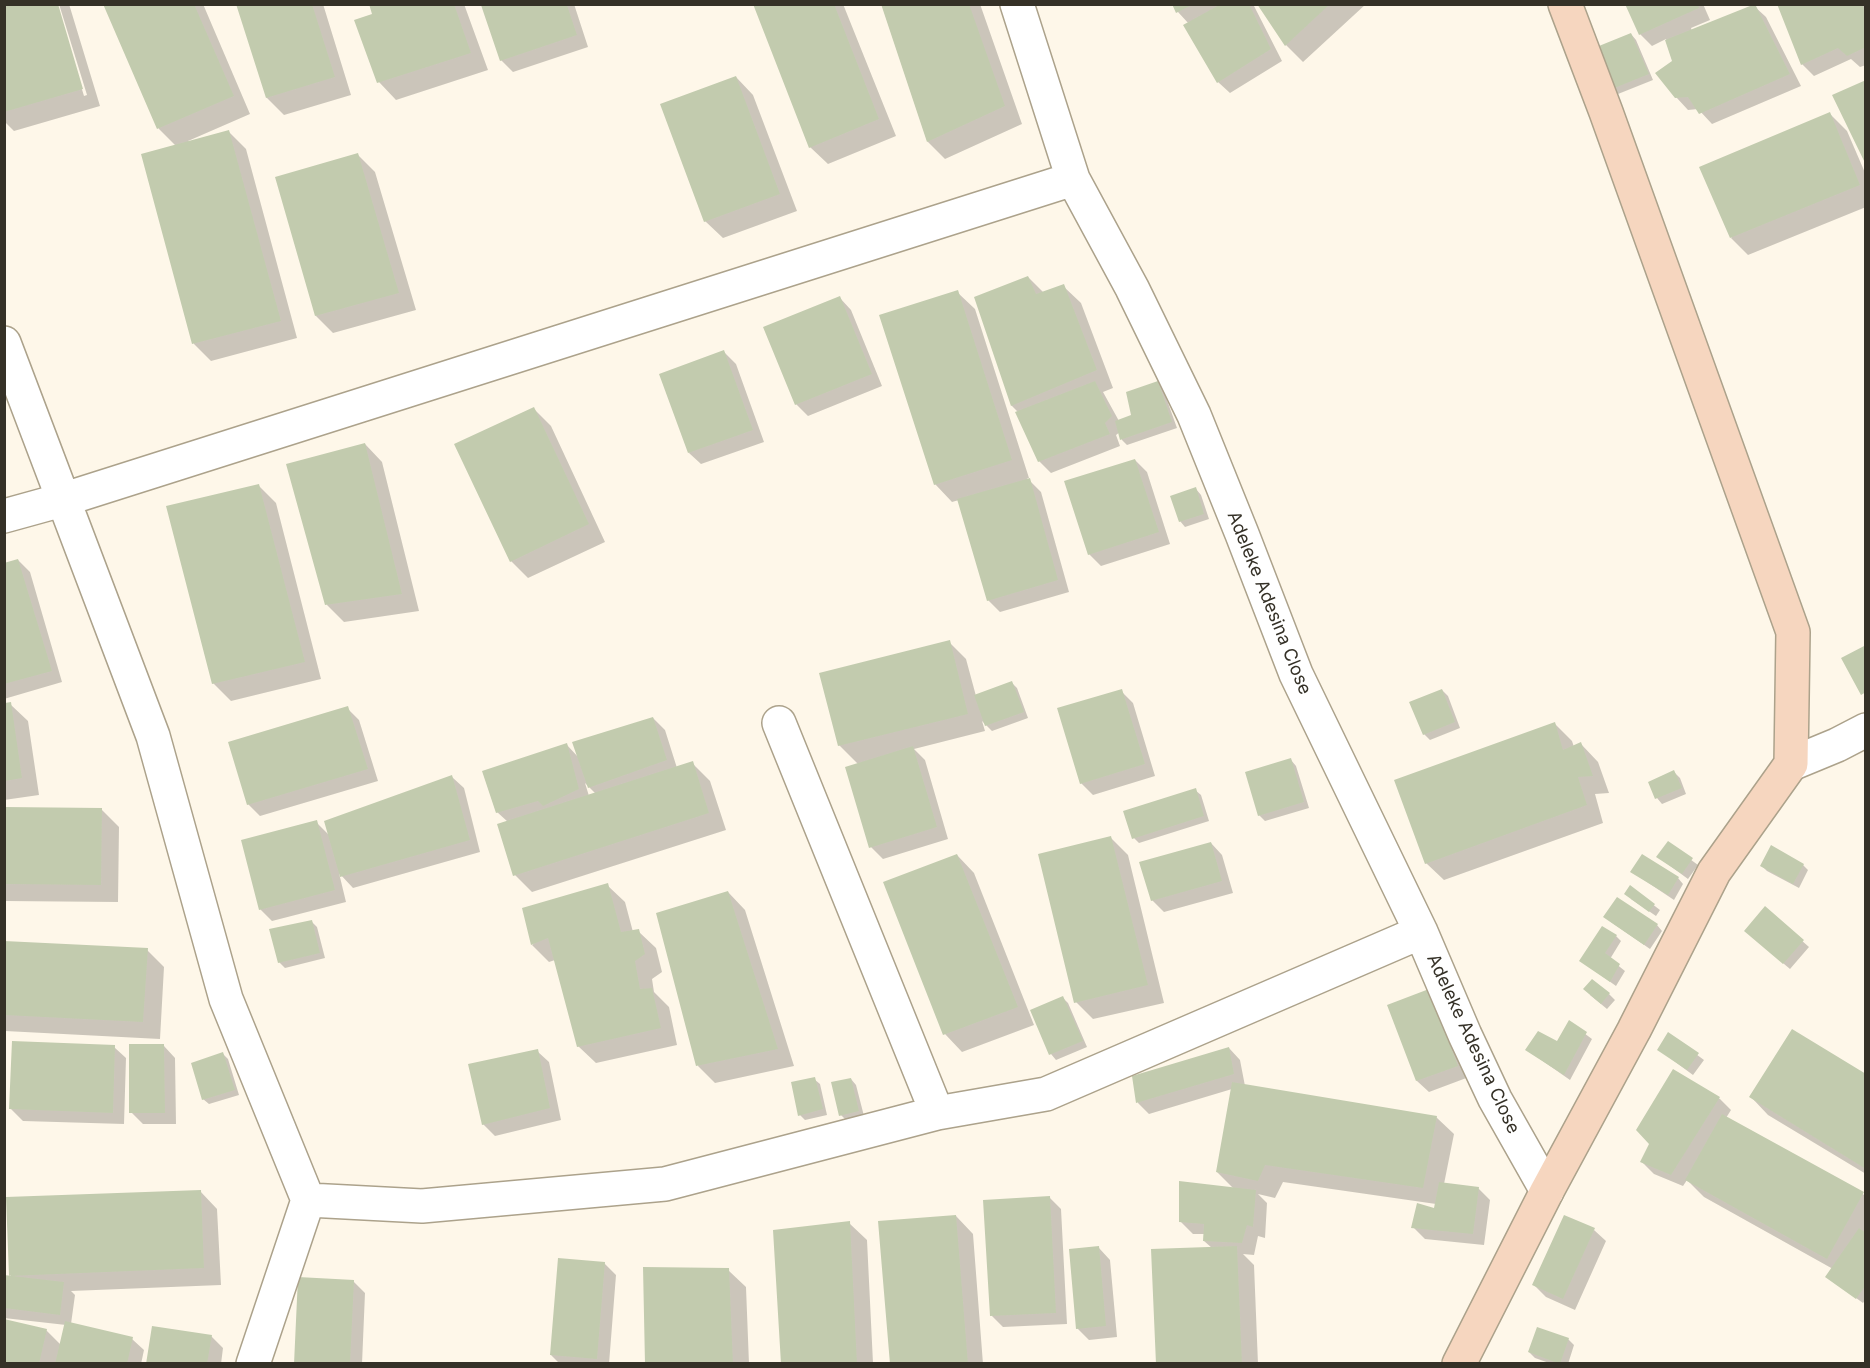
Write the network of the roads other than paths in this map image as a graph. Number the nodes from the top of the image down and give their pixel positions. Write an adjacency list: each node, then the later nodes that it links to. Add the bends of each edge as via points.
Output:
1 (1017, 4): 3 (street, Adeleke Adesina Close)
2 (1565, 4): 9 (street, via 1793,632)
3 (1073, 179): 5 (street); 10 (street, Adeleke Adesina Close, via 1194,415 1296,674)
4 (4, 343): 5 (street)
5 (62, 500): 6 (street); 13 (street, via 153,736 226,999)
6 (4, 516)
7 (779, 723): 11 (street)
8 (1866, 730): 9 (street)
9 (1791, 764): 12 (street, via 1714,872)
10 (1421, 932): 11 (street, via 1046,1094); 12 (street, Adeleke Adesina Close, via 1495,1099)
11 (937, 1113): 13 (street, via 665,1184 422,1206)
12 (1547, 1191): 15 (street)
13 (308, 1200): 14 (street)
14 (253, 1364)
15 (1459, 1364)

